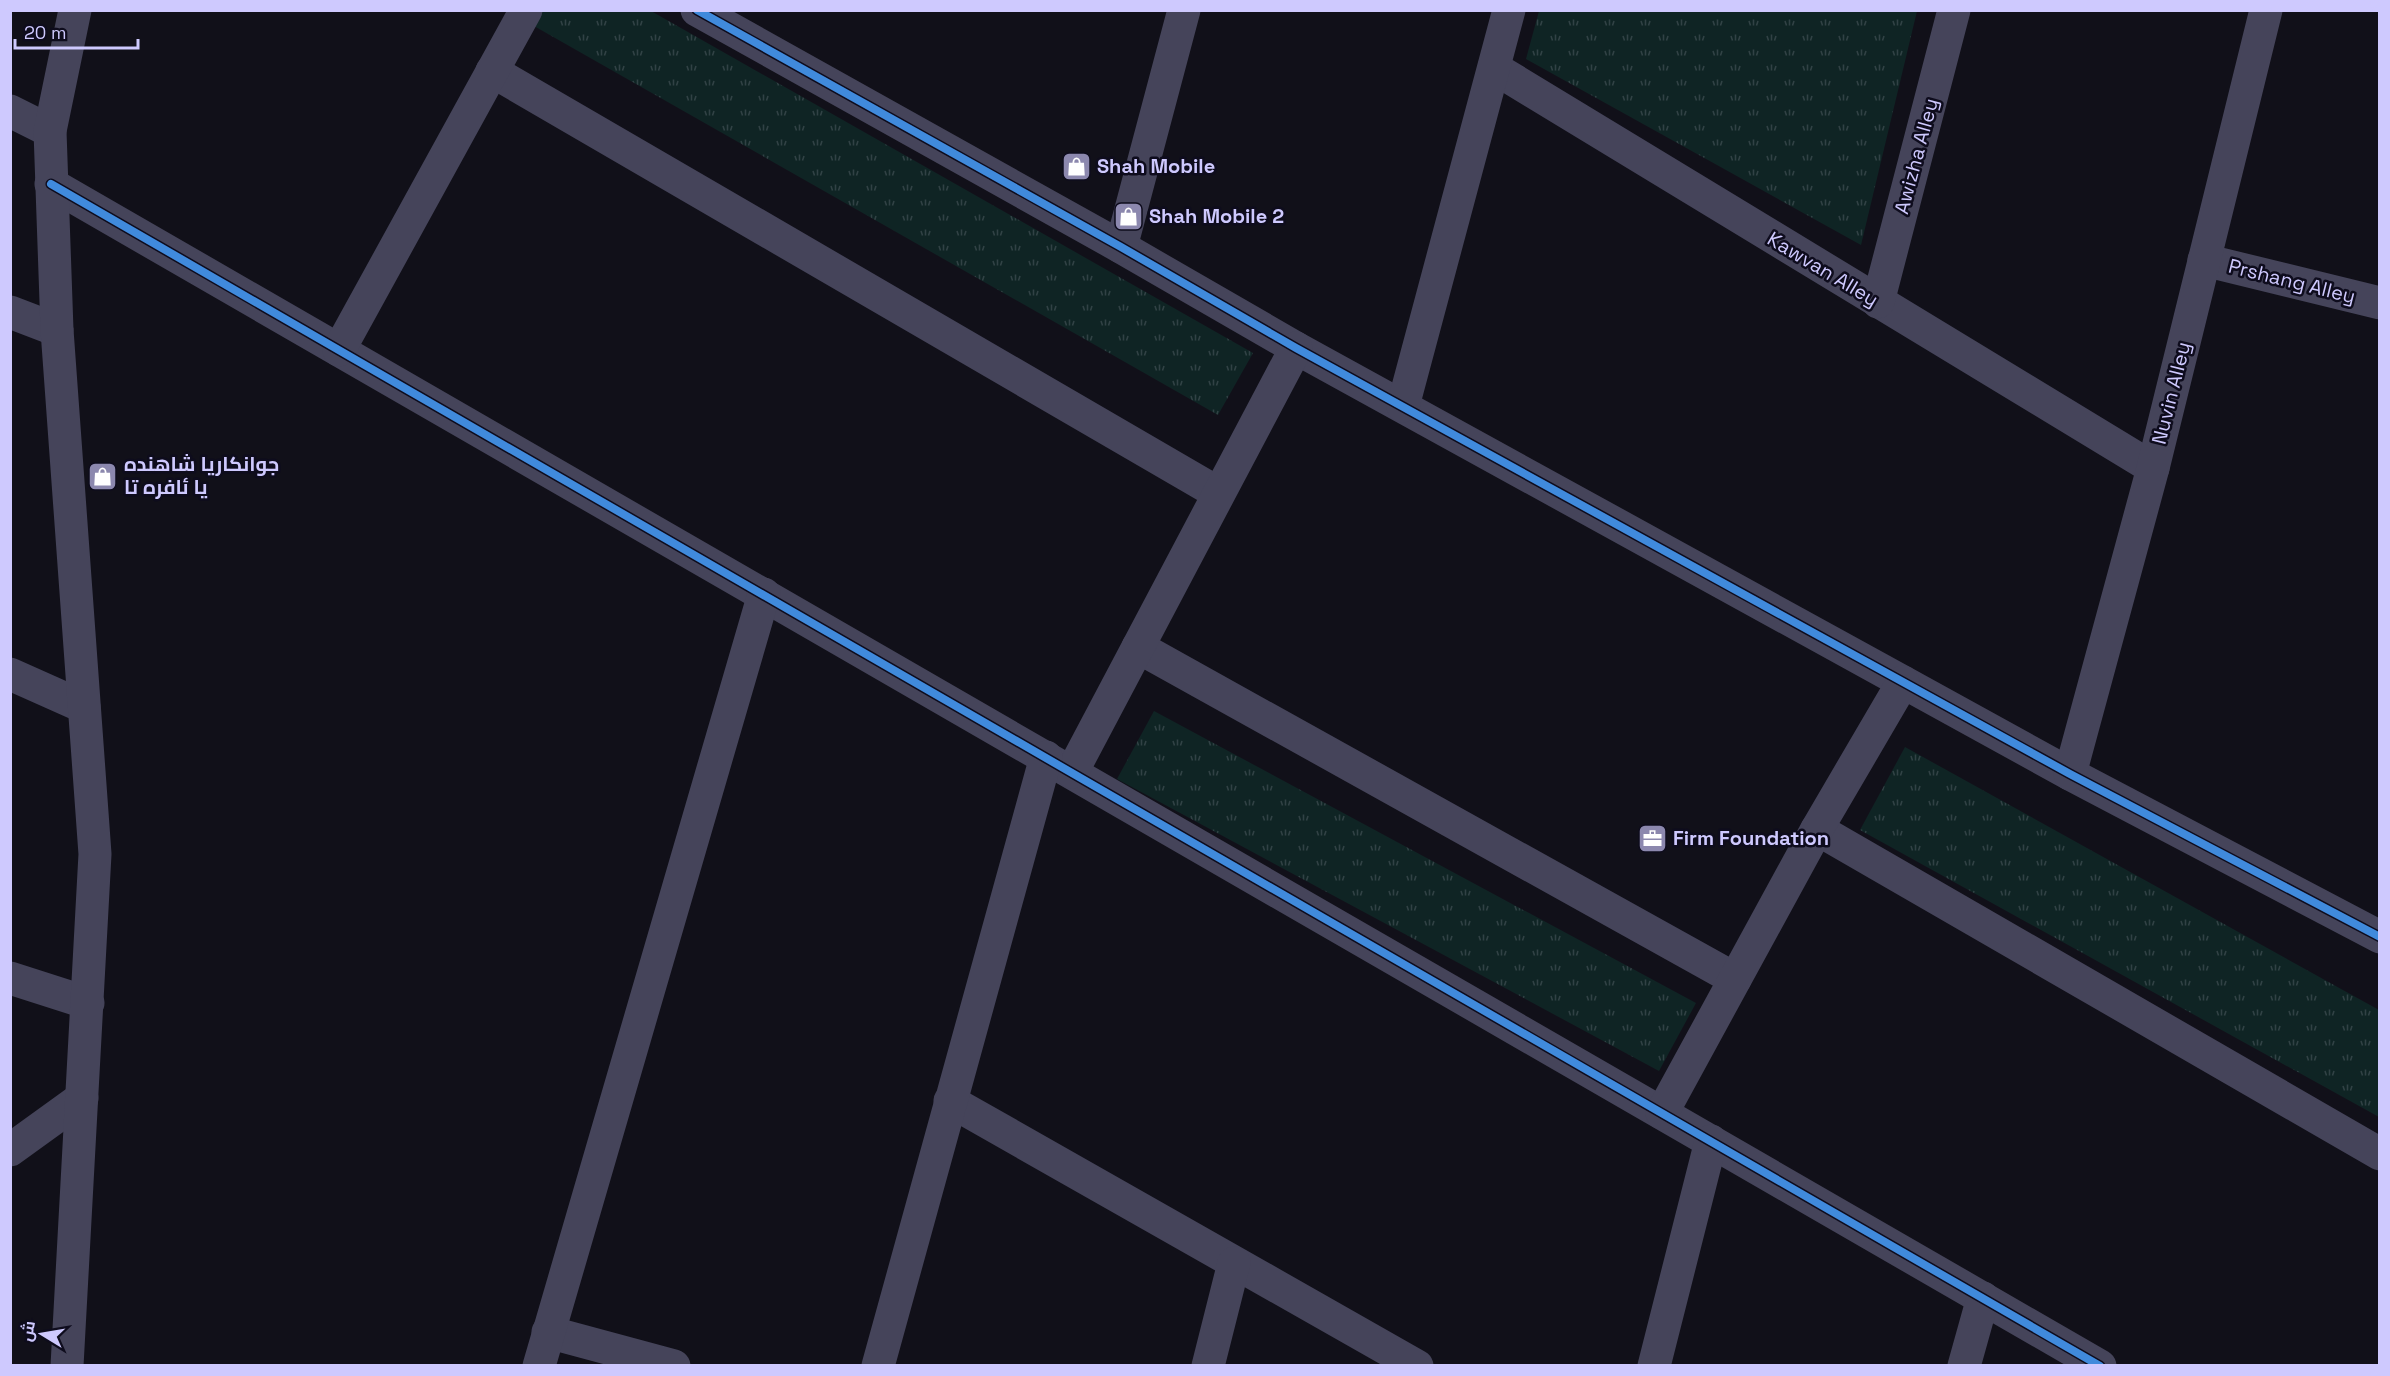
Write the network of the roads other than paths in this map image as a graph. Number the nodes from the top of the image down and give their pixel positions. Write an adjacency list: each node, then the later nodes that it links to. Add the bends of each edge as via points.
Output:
1 (75, 10): 11 (street)
2 (526, 10): 9 (street)
3 (697, 10): 13 (street)
4 (1184, 10): 13 (street)
5 (1509, 10): 8 (street)
6 (1954, 10): 15 (street, Awizha Alley)
7 (2266, 10): 14 (street, Nuvin Alley)
8 (1494, 68): 15 (street, Kawvan Alley); 21 (street)
9 (492, 71): 20 (street); 23 (street)
10 (10, 111): 11 (street)
11 (50, 131): 12 (street)
12 (51, 184): 18 (street); 20 (street)
13 (1120, 247): 19 (street)
14 (2204, 260): 16 (street, Prshang Alley); 22 (street, Nuvin Alley)
15 (1878, 302): 22 (street, Kawvan Alley)
16 (2379, 303)
17 (10, 312): 18 (street)
18 (57, 330): 28 (street)
19 (1296, 348): 21 (street); 23 (street)
20 (339, 350): 24 (street)
21 (1403, 406): 27 (street)
22 (2153, 468): 30 (street, Nuvin Alley)
23 (1218, 493): 25 (street)
24 (764, 594): 29 (street); 44 (street)
25 (1138, 647): 29 (street); 34 (street)
26 (10, 674): 28 (street)
27 (1903, 682): 30 (street); 31 (street)
28 (84, 707): 35 (street, via 95,854)
29 (1059, 765): 37 (street); 38 (street)
30 (2070, 774): 32 (street)
31 (1818, 829): 34 (street); 41 (street)
32 (2379, 937)
33 (10, 978): 35 (street)
34 (1735, 979): 38 (street)
35 (88, 1003): 36 (street)
36 (82, 1098): 40 (street); 45 (street)
37 (950, 1101): 42 (street); 48 (street)
38 (1662, 1113): 39 (street)
39 (1711, 1141): 43 (street); 51 (street)
40 (10, 1150)
41 (2379, 1154)
42 (1234, 1263): 49 (street); 50 (street)
43 (1983, 1298): 52 (street); 53 (street)
44 (548, 1332): 46 (street); 47 (street)
45 (67, 1365)
46 (539, 1365)
47 (674, 1365)
48 (878, 1365)
49 (1208, 1365)
50 (1417, 1365)
51 (1654, 1365)
52 (1964, 1365)
53 (2100, 1365)

